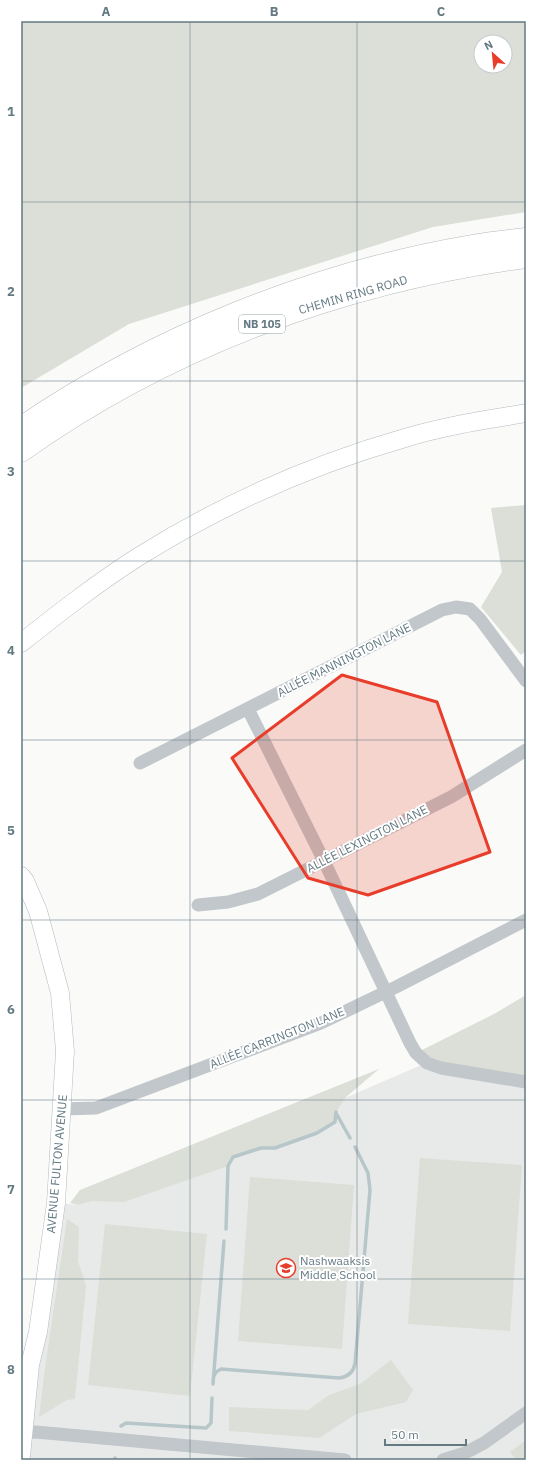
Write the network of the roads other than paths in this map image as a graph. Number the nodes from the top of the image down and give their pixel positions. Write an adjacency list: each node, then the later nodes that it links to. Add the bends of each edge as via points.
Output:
1 (526, 239): 4 (highway, CHEMIN RING ROAD / NB 105, via 473,246 397,261 294,292 212,323 133,361 55,405)
2 (526, 257): 5 (highway, CHEMIN RING ROAD / NB 105, via 413,277 281,316 220,340 124,386)
3 (526, 413): 6 (street, via 405,438 314,468 268,487 220,510 137,558 83,595)
4 (21, 428)
5 (21, 451)
6 (21, 643)
7 (526, 681): 8 (street, ALLÉE MANNINGTON LANE, via 480,618 470,609 456,607 442,610)
8 (248, 709): 10 (street, ALLÉE MANNINGTON LANE); 11 (street)
9 (526, 750): 11 (street, ALLÉE LEXINGTON LANE, via 451,797)
10 (140, 763)
11 (324, 861): 13 (street, ALLÉE LEXINGTON LANE, via 258,894 228,902); 15 (street)
12 (22, 880): 17 (street, AVENUE FULTON AVENUE, via 38,911 60,993 66,1051)
13 (198, 904)
14 (526, 920): 15 (street, ALLÉE CARRINGTON LANE)
15 (385, 992): 16 (street, via 410,1043 416,1053 427,1062 441,1068); 17 (street, ALLÉE CARRINGTON LANE, via 321,1023 96,1108)
16 (526, 1082)
17 (62, 1109): 18 (street, AVENUE FULTON AVENUE, via 56,1203 38,1332)
18 (27, 1352): 20 (street, AVENUE FULTON AVENUE, via 30,1365)
19 (526, 1413): 23 (street, via 484,1443 465,1453)
20 (23, 1433): 21 (street, AVENUE FULTON AVENUE); 22 (street, via 36,1432)
21 (21, 1456)
22 (345, 1460)
23 (442, 1460)

